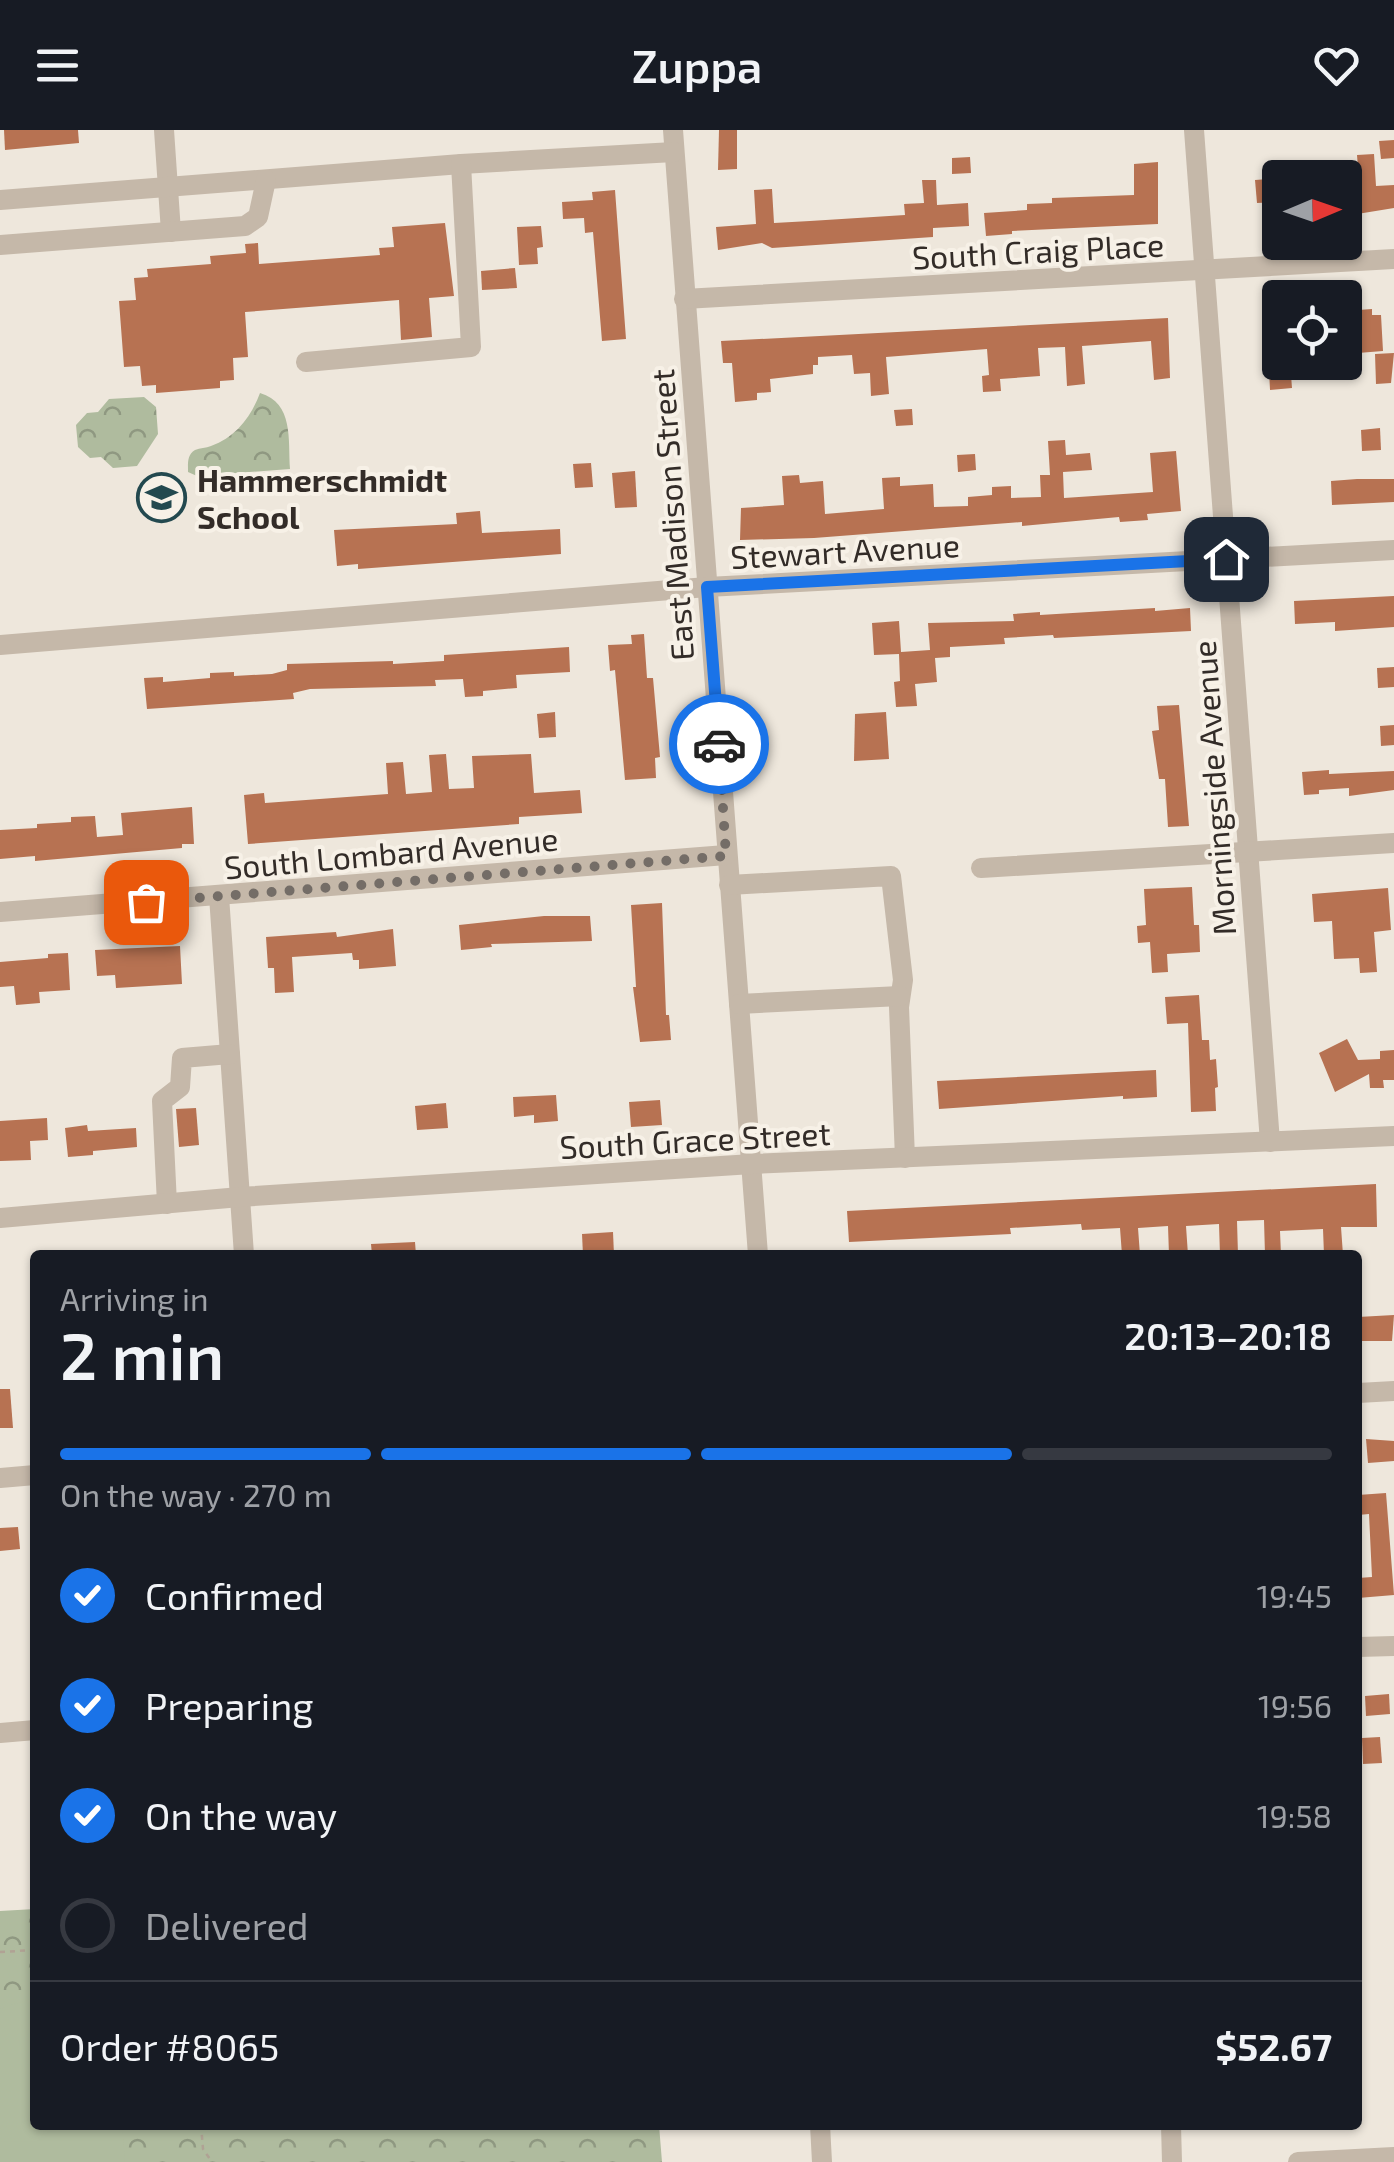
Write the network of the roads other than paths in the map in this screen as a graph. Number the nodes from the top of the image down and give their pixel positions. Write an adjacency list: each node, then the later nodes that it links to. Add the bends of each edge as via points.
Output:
1 (164, 130): 6 (street)
2 (1194, 130): 11 (street, Morningside Avenue)
3 (673, 141): 4 (street); 12 (street, East Madison Street)
4 (461, 164): 5 (street); 13 (street, via 471,347)
5 (266, 180): 6 (street); 8 (street, via 258,218 245,226)
6 (168, 188): 7 (street); 8 (street)
7 (0, 200)
8 (172, 232): 9 (street)
9 (0, 245)
10 (1394, 259): 11 (street, South Craig Place)
11 (1205, 271): 12 (street, South Craig Place); 15 (street, Morningside Avenue)
12 (684, 299): 16 (street, East Madison Street)
13 (306, 362)
14 (1394, 550): 15 (street, Stewart Avenue)
15 (1226, 559): 16 (street, Stewart Avenue); 19 (street, Morningside Avenue)
16 (707, 587): 17 (street, Stewart Avenue); 20 (street, East Madison Street)
17 (0, 644)
18 (1394, 842): 19 (street)
19 (1246, 850): 21 (street); 29 (street, Morningside Avenue)
20 (726, 856): 22 (street, East Madison Street); 23 (street, South Lombard Avenue)
21 (981, 868)
22 (729, 885): 25 (street, via 891,876); 26 (street, East Madison Street)
23 (219, 896): 24 (street, South Lombard Avenue); 27 (street)
24 (0, 912)
25 (900, 996): 26 (street); 30 (street)
26 (739, 1004): 31 (street, East Madison Street)
27 (230, 1054): 32 (street); 33 (street, via 182,1058 180,1086 162,1101)
28 (1394, 1136): 29 (street, South Grace Street)
29 (1270, 1142): 30 (street, South Grace Street)
30 (905, 1158): 31 (street, South Grace Street)
31 (752, 1164): 32 (street, South Grace Street); 36 (street, East Madison Street)
32 (240, 1197): 33 (street, South Grace Street); 35 (street)
33 (166, 1204): 34 (street, South Grace Street)
34 (0, 1218)
35 (244, 1250)
36 (758, 1250)
37 (1394, 1391): 38 (street)
38 (1362, 1393)
39 (30, 1475): 40 (street)
40 (0, 1478)
41 (1394, 1646): 42 (street)
42 (1362, 1648)
43 (30, 1730): 44 (street)
44 (0, 1733)
45 (820, 2130): 48 (street)
46 (1170, 2130): 49 (street)
47 (1394, 2158): 50 (street)
48 (822, 2162)
49 (1172, 2162)
50 (1298, 2162)

